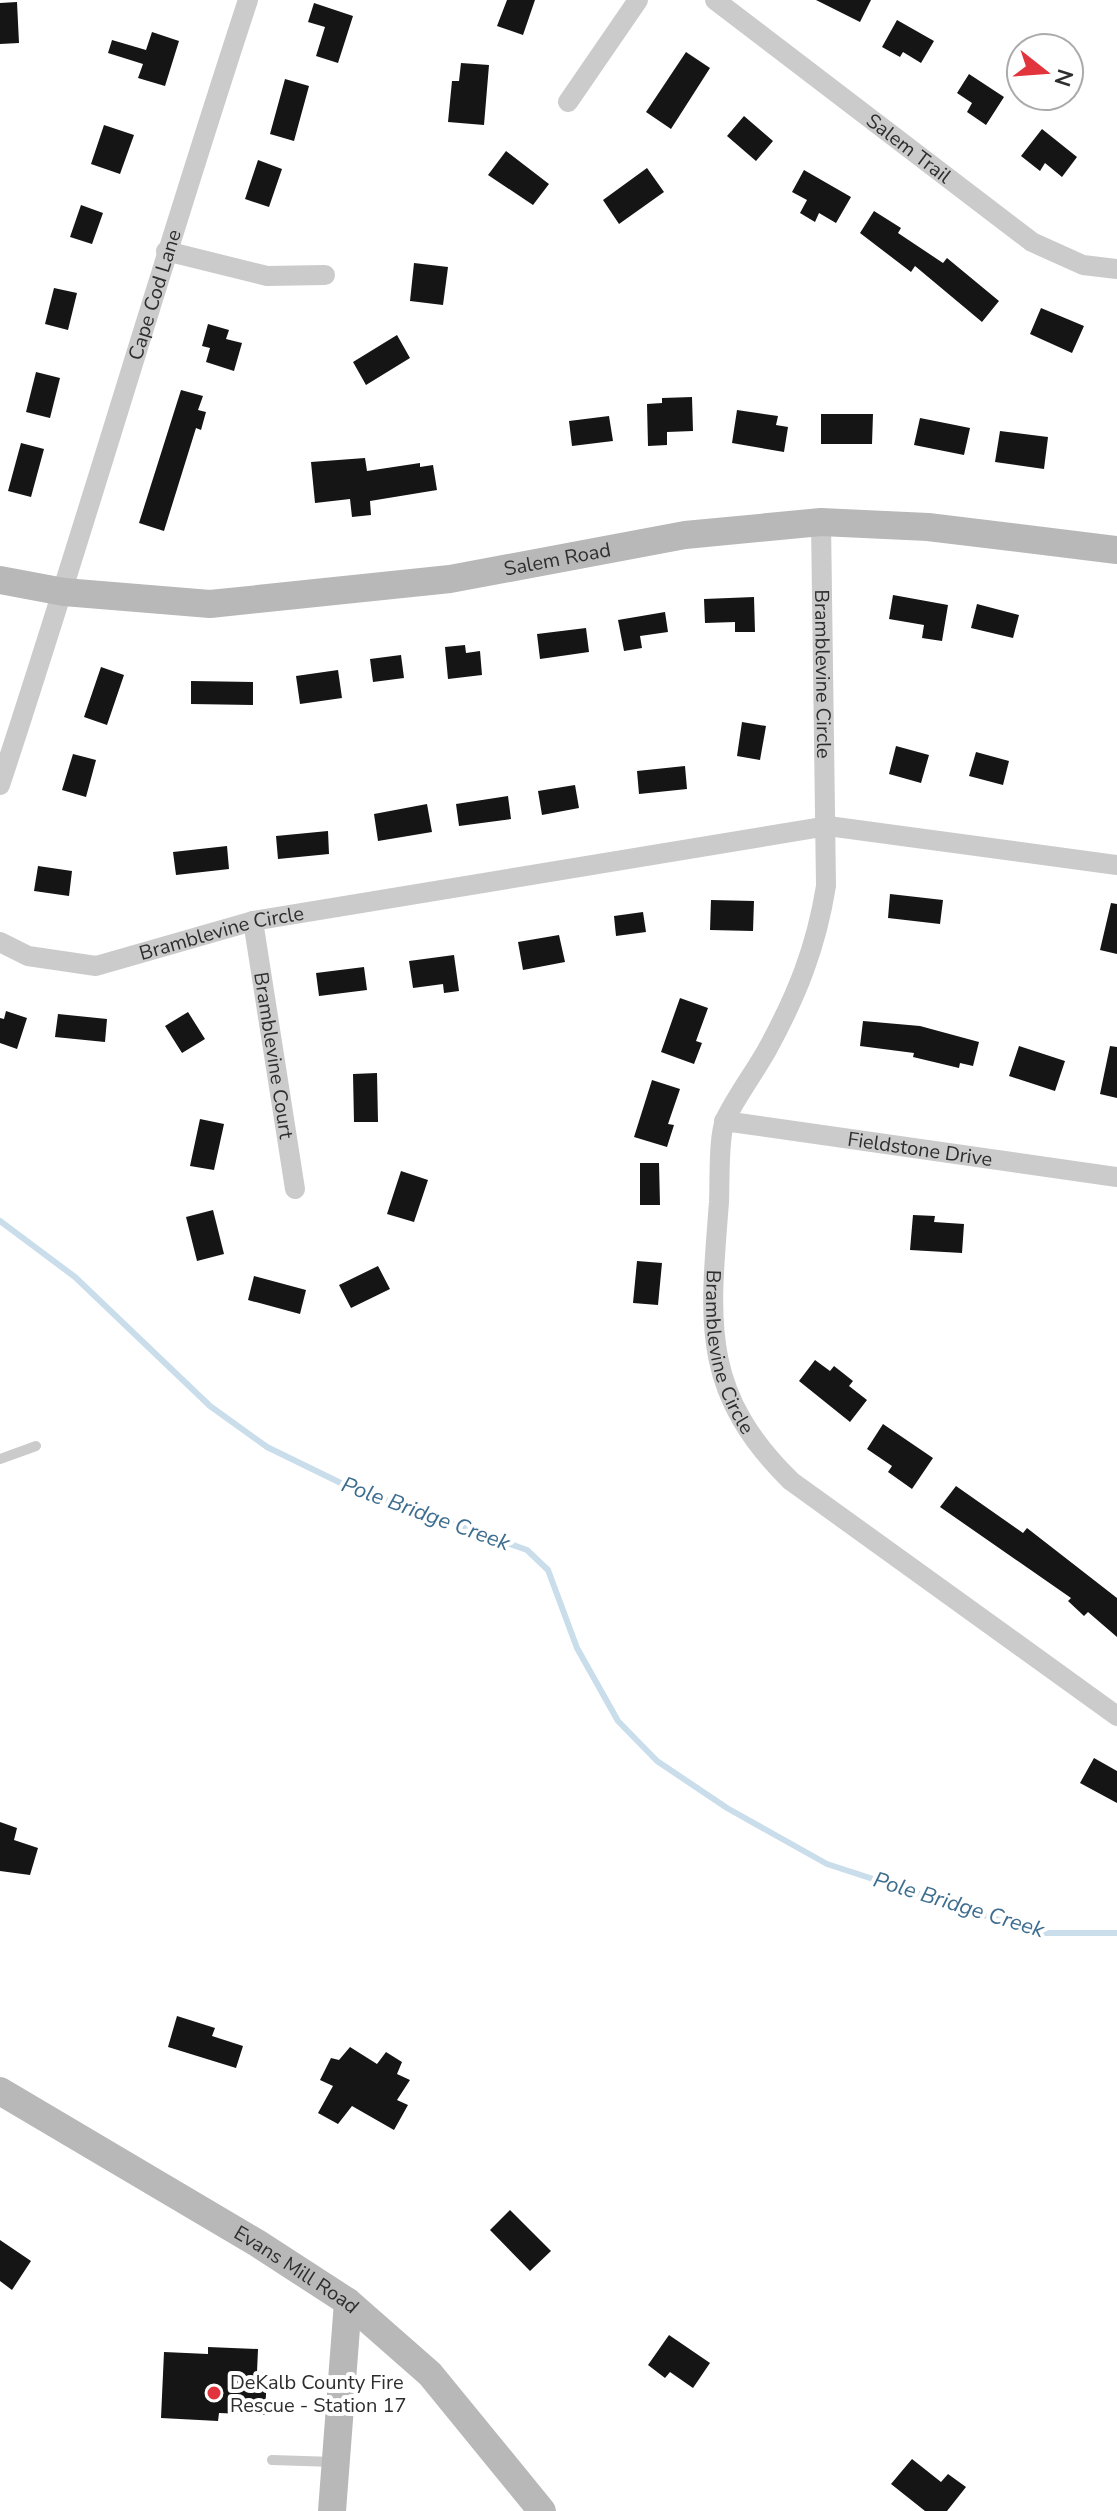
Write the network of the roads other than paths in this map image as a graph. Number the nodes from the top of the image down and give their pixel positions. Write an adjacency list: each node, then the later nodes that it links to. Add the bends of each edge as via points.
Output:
1 (248, 0): 5 (street, Cape Cod Lane)
2 (638, 0): 4 (street)
3 (715, 0): 6 (street, Salem Trail, via 1032,242 1083,265)
4 (568, 102)
5 (166, 251): 7 (street, via 267,276); 11 (street, Cape Cod Lane)
6 (1117, 269)
7 (325, 275)
8 (821, 522): 9 (street, Salem Road, via 928,527); 11 (street, Salem Road, via 685,535 450,579 210,604); 13 (street, Bramblevine Circle)
9 (1117, 550)
10 (0, 580): 11 (street, Salem Road)
11 (64, 592): 12 (street, Cape Cod Lane)
12 (0, 785)
13 (828, 826): 14 (street, Bramblevine Circle); 15 (street, Bramblevine Circle); 17 (street, Bramblevine Circle, via 818,936 799,989)
14 (1117, 865)
15 (253, 921): 16 (street, Bramblevine Circle, via 96,966 28,956); 19 (street, Bramblevine Court)
16 (0, 942)
17 (724, 1121): 18 (street, Fieldstone Drive); 22 (street, Bramblevine Circle, via 713,1336 727,1391 753,1440 791,1481)
18 (1117, 1177)
19 (295, 1189)
20 (36, 1446): 21 (lane)
21 (0, 1459)
22 (1117, 1716)
23 (0, 2091): 24 (street, Evans Mill Road)
24 (348, 2302): 26 (street); 28 (street, Evans Mill Road, via 430,2374)
25 (272, 2460): 26 (lane)
26 (336, 2463): 27 (street)
27 (332, 2511)
28 (542, 2511)

